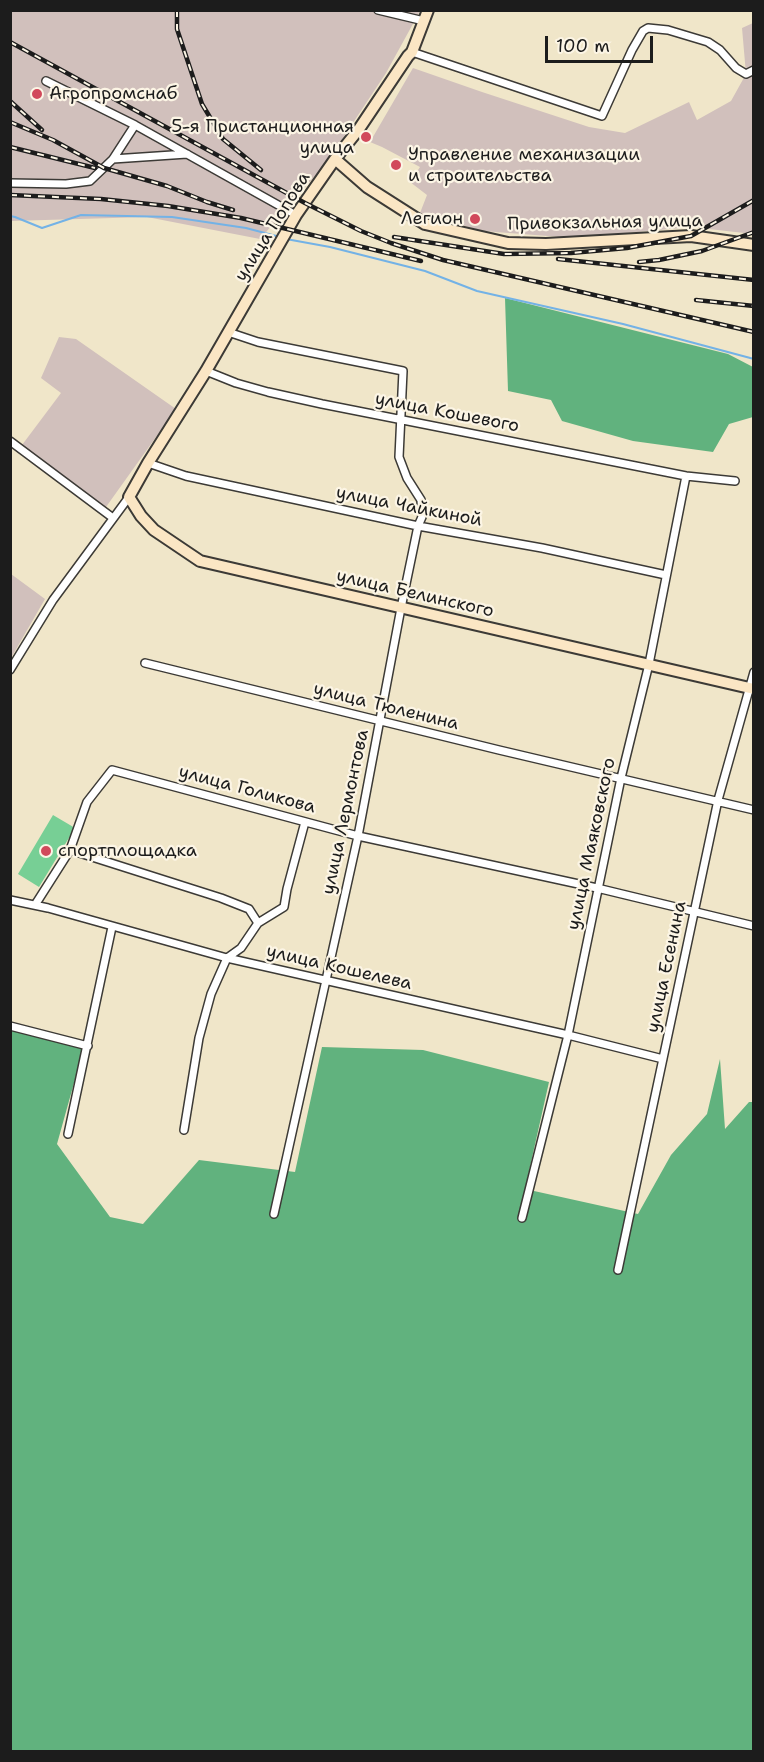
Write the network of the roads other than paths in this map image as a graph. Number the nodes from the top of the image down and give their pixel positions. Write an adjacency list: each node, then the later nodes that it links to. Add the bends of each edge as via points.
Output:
1 (378, 10): 2 (street)
2 (426, 16): 3 (street, улица Попова)
3 (412, 52): 4 (street, via 602,116 632,50 648,28 708,42 736,68 746,74); 9 (street, улица Попова)
4 (753, 70)
5 (46, 81): 6 (street)
6 (135, 125): 7 (street); 8 (street)
7 (187, 154): 8 (street); 11 (street)
8 (113, 159): 10 (street, via 90,181)
9 (335, 159): 11 (street, улица Попова); 12 (street, Привокзальная улица, via 367,187 425,225 508,243 691,236)
10 (10, 183)
11 (296, 215): 13 (street, улица Попова)
12 (753, 245)
13 (228, 332): 14 (street, улица Попова); 15 (street, улица Лермонтова, via 258,342 403,371)
14 (206, 371): 15 (street, улица Кошевого, via 268,392); 17 (street, улица Попова)
15 (401, 419): 18 (street, улица Кошевого); 22 (street, улица Лермонтова, via 399,457 421,501)
16 (10, 441): 21 (street)
17 (148, 463): 20 (street); 22 (street, улица Чайкиной, via 186,476)
18 (686, 476): 19 (street, улица Кошевого); 23 (street, улица Маяковского)
19 (735, 481)
20 (129, 497): 21 (street); 24 (street, улица Белинского, via 154,530 200,561)
21 (113, 518): 27 (street, via 53,600)
22 (418, 526): 23 (street, улица Чайкиной); 24 (street, улица Лермонтова)
23 (666, 575): 26 (street, улица Маяковского)
24 (401, 608): 26 (street, улица Белинского); 30 (street, улица Лермонтова)
25 (145, 663): 30 (street, улица Тюленина)
26 (649, 664): 29 (street, улица Белинского); 31 (street, улица Маяковского)
27 (10, 670)
28 (753, 672): 29 (street, улица Есенина)
29 (751, 688): 32 (street, улица Есенина)
30 (381, 721): 31 (street, улица Тюленина); 35 (street, улица Лермонтова)
31 (621, 778): 32 (street, улица Тюленина); 37 (street, улица Маяковского)
32 (718, 800): 33 (street, улица Тюленина); 40 (street, улица Есенина)
33 (753, 810)
34 (305, 822): 35 (street, улица Голикова); 36 (street, улица Голикова, via 112,770 87,802); 41 (street, via 284,908)
35 (358, 836): 37 (street, улица Голикова); 45 (street, улица Лермонтова)
36 (70, 850): 39 (street, улица Голикова); 41 (street, via 221,898 249,909)
37 (597, 888): 40 (street, улица Голикова); 47 (street, улица Маяковского)
38 (10, 900): 39 (street, улица Кошелева)
39 (35, 905): 43 (street, улица Кошелева)
40 (694, 912): 42 (street, улица Голикова); 49 (street, улица Есенина)
41 (258, 923): 44 (street, via 241,948)
42 (753, 926)
43 (112, 927): 44 (street, улица Кошелева); 48 (street)
44 (227, 958): 45 (street, улица Кошелева); 50 (street, via 211,994 199,1038)
45 (325, 981): 47 (street, улица Кошелева); 52 (street, улица Лермонтова)
46 (10, 1026): 48 (street)
47 (568, 1035): 49 (street, улица Кошелева); 53 (street, улица Маяковского)
48 (88, 1046): 51 (street)
49 (663, 1059): 54 (street, улица Есенина)
50 (184, 1130)
51 (68, 1134)
52 (274, 1214)
53 (522, 1218)
54 (618, 1270)

